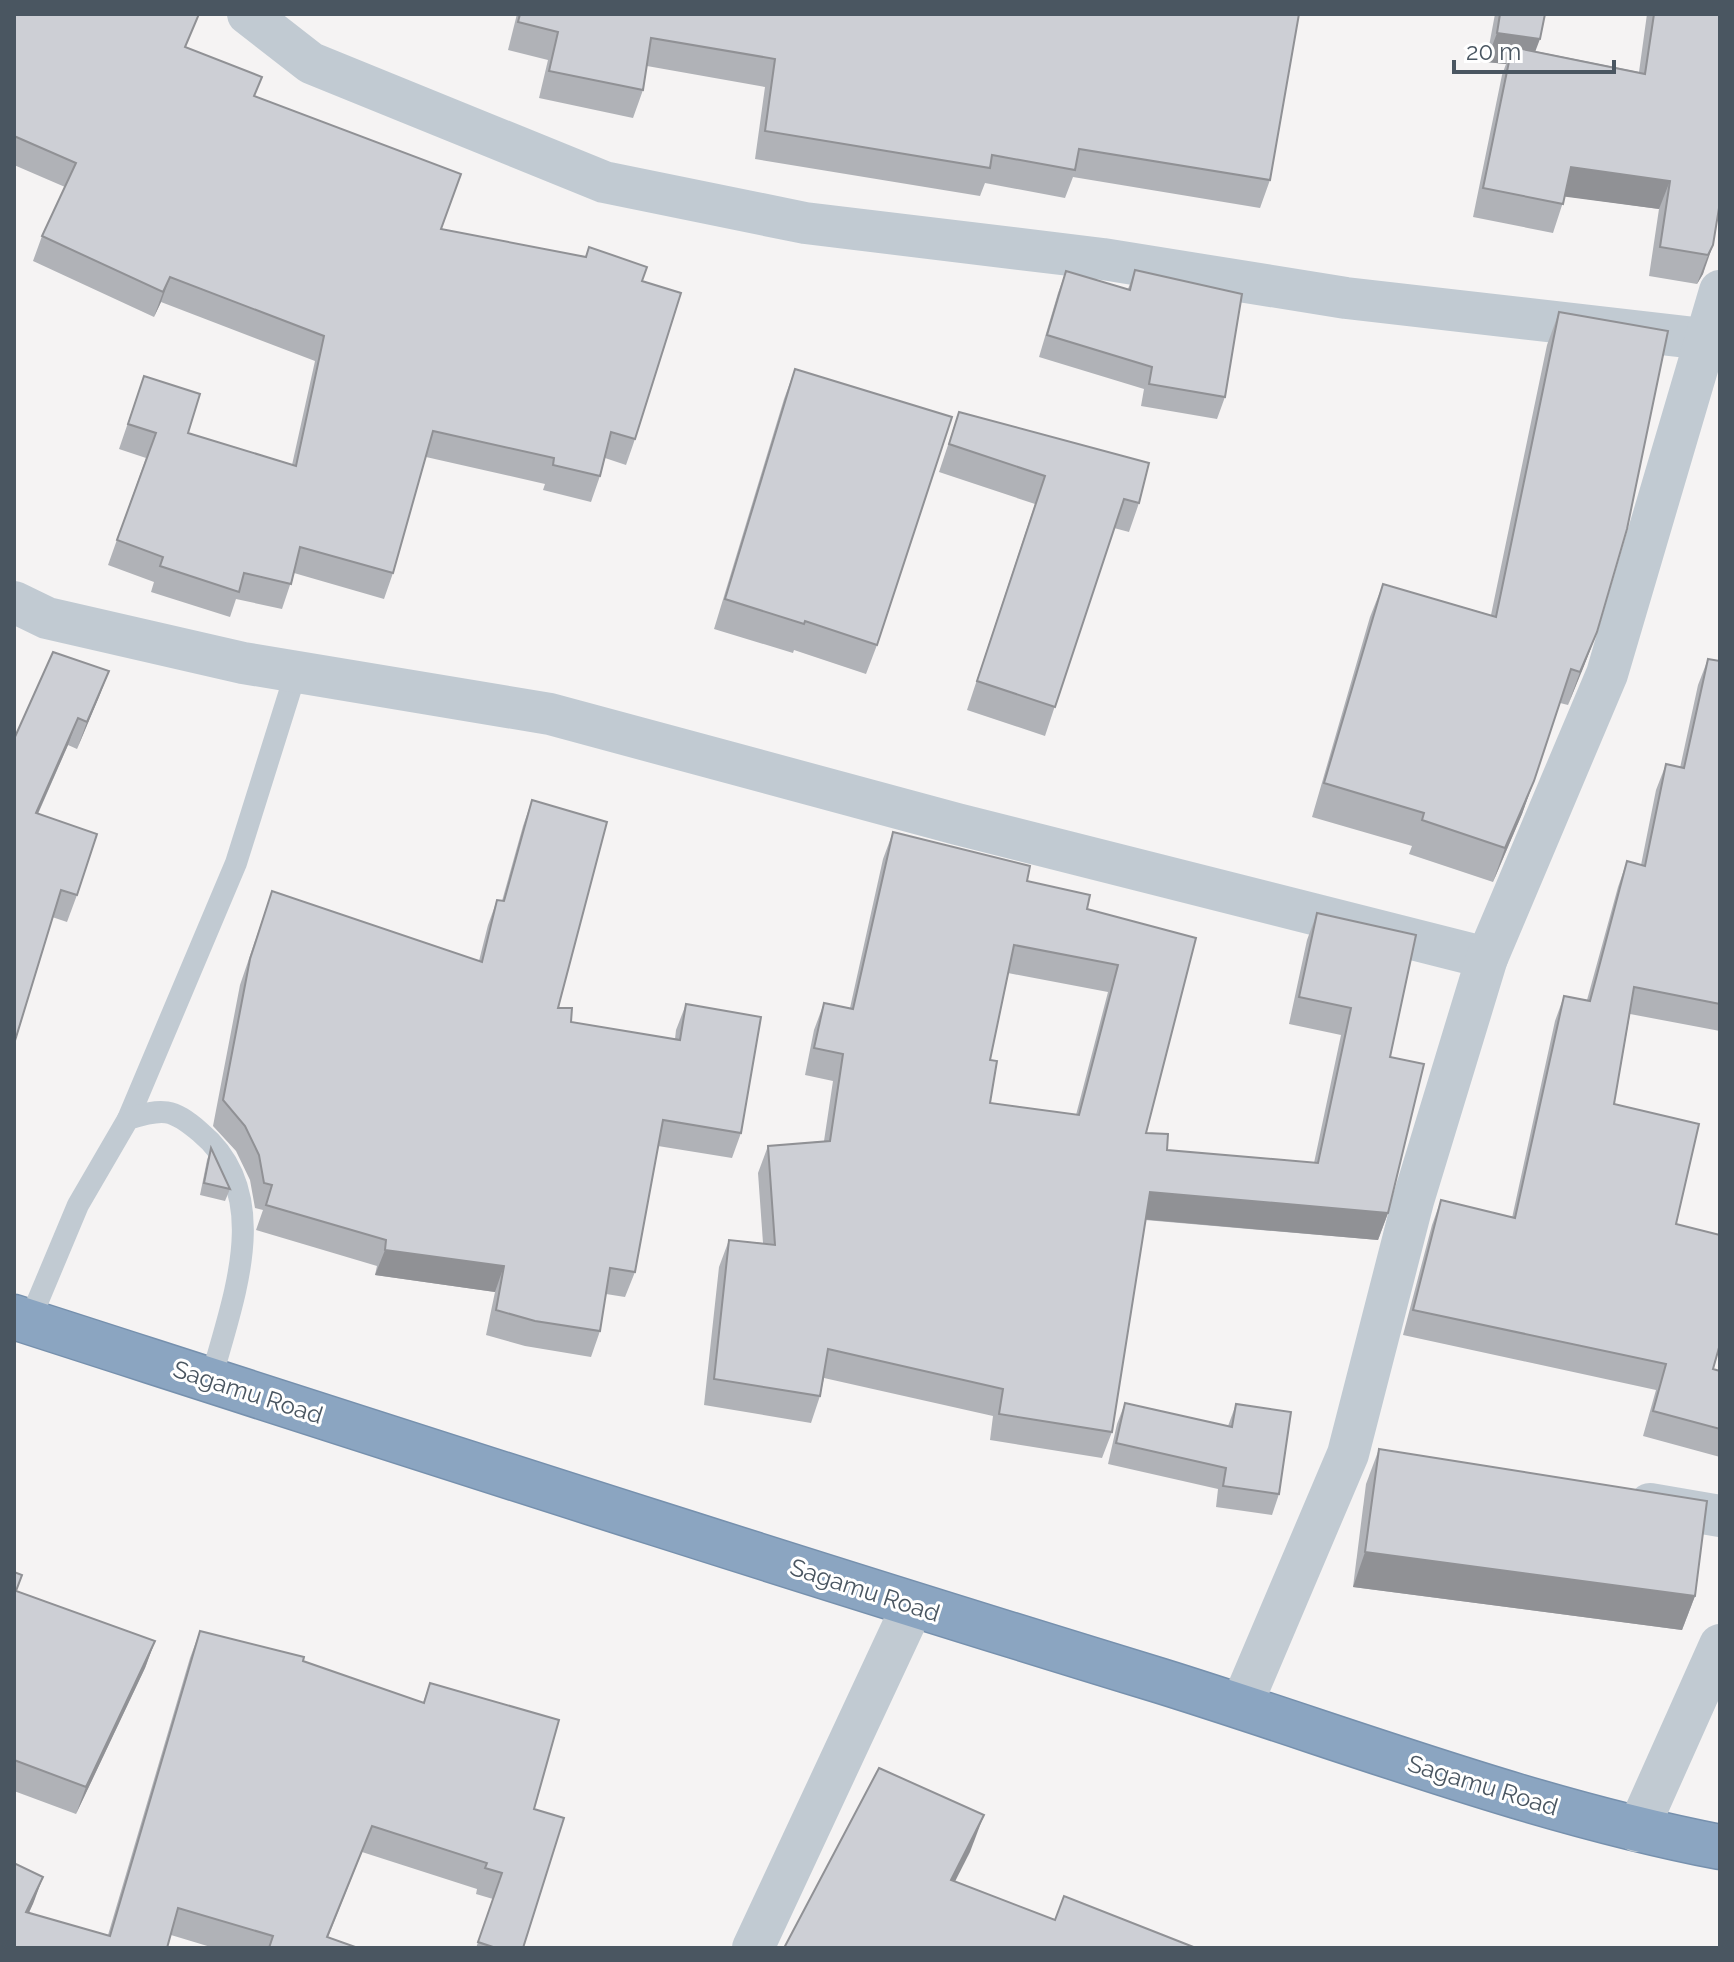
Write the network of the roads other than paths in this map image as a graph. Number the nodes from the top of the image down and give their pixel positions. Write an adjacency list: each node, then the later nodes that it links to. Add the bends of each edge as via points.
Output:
1 (248, 14): 3 (street, via 311,63 604,182 805,223 1103,259 1346,298)
2 (1720, 291): 3 (street)
3 (1704, 339): 6 (street, via 1607,674)
4 (14, 602): 5 (street, via 47,618)
5 (296, 672): 6 (street, via 550,714); 7 (lane, via 236,863)
6 (1487, 958): 14 (street, via 1413,1201 1364,1457)
7 (128, 1119): 8 (lane); 9 (lane, via 155,1111 178,1113 218,1147 242,1196 243,1261)
8 (21, 1319): 9 (highway, Sagamu Road)
9 (211, 1380): 12 (highway, Sagamu Road)
10 (1612, 1497): 11 (street)
11 (1720, 1516)
12 (913, 1605): 14 (highway, Sagamu Road); 17 (street)
13 (1720, 1645): 15 (street)
14 (1241, 1706): 15 (highway, Sagamu Road, via 1361,1749)
15 (1637, 1831): 16 (highway, Sagamu Road)
16 (1720, 1847)
17 (753, 1948)

